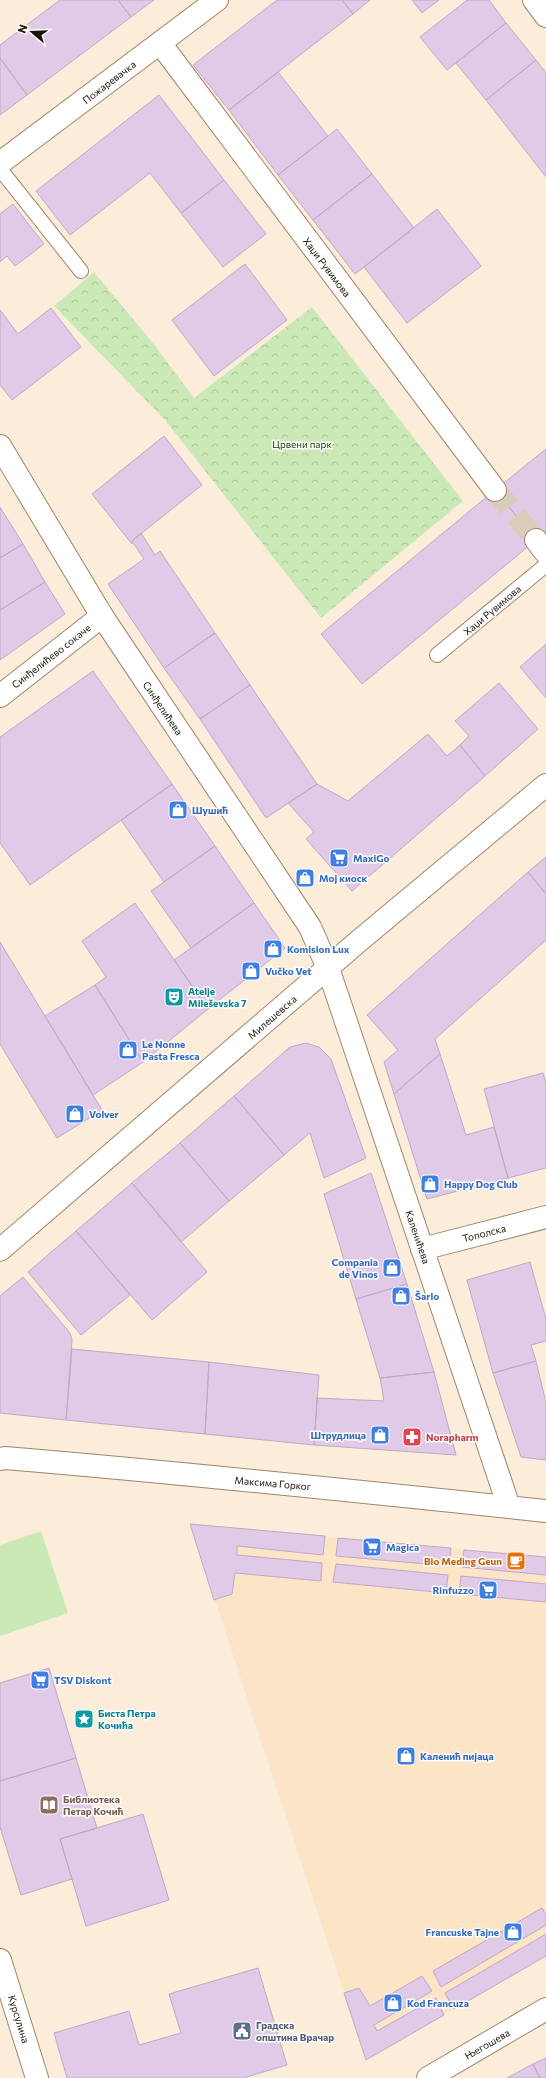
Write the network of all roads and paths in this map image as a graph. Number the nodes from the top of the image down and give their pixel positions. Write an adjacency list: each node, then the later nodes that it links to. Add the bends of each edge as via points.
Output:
1 (217, 0): 4 (street, Пожаревачка)
2 (534, 0): 3 (street)
3 (546, 16)
4 (160, 44): 5 (street, Пожаревачка); 9 (street, Хаџи Рувимова)
5 (0, 163)
6 (0, 169): 7 (lane)
7 (81, 271)
8 (0, 446): 11 (street, Синђелићева)
9 (495, 490)
10 (546, 565): 12 (lane, Хаџи Рувимова)
11 (102, 616): 13 (street, Синђелићево сокаче); 15 (street, Синђелићева, via 310,927)
12 (437, 655)
13 (0, 696)
14 (546, 785): 15 (street, Милешевска)
15 (328, 968): 17 (street, Каленићева); 18 (street, Милешевска)
16 (546, 1217): 17 (street, Тополска)
17 (422, 1249): 20 (street, Каленићева)
18 (0, 1250)
19 (0, 1459): 20 (street, Максима Горког, via 104,1466)
20 (509, 1507): 21 (street, Максима Горког)
21 (546, 1511)
22 (0, 1960): 24 (street, Курсулина)
23 (546, 2009): 25 (street, Његошева)
24 (37, 2078)
25 (428, 2078)

